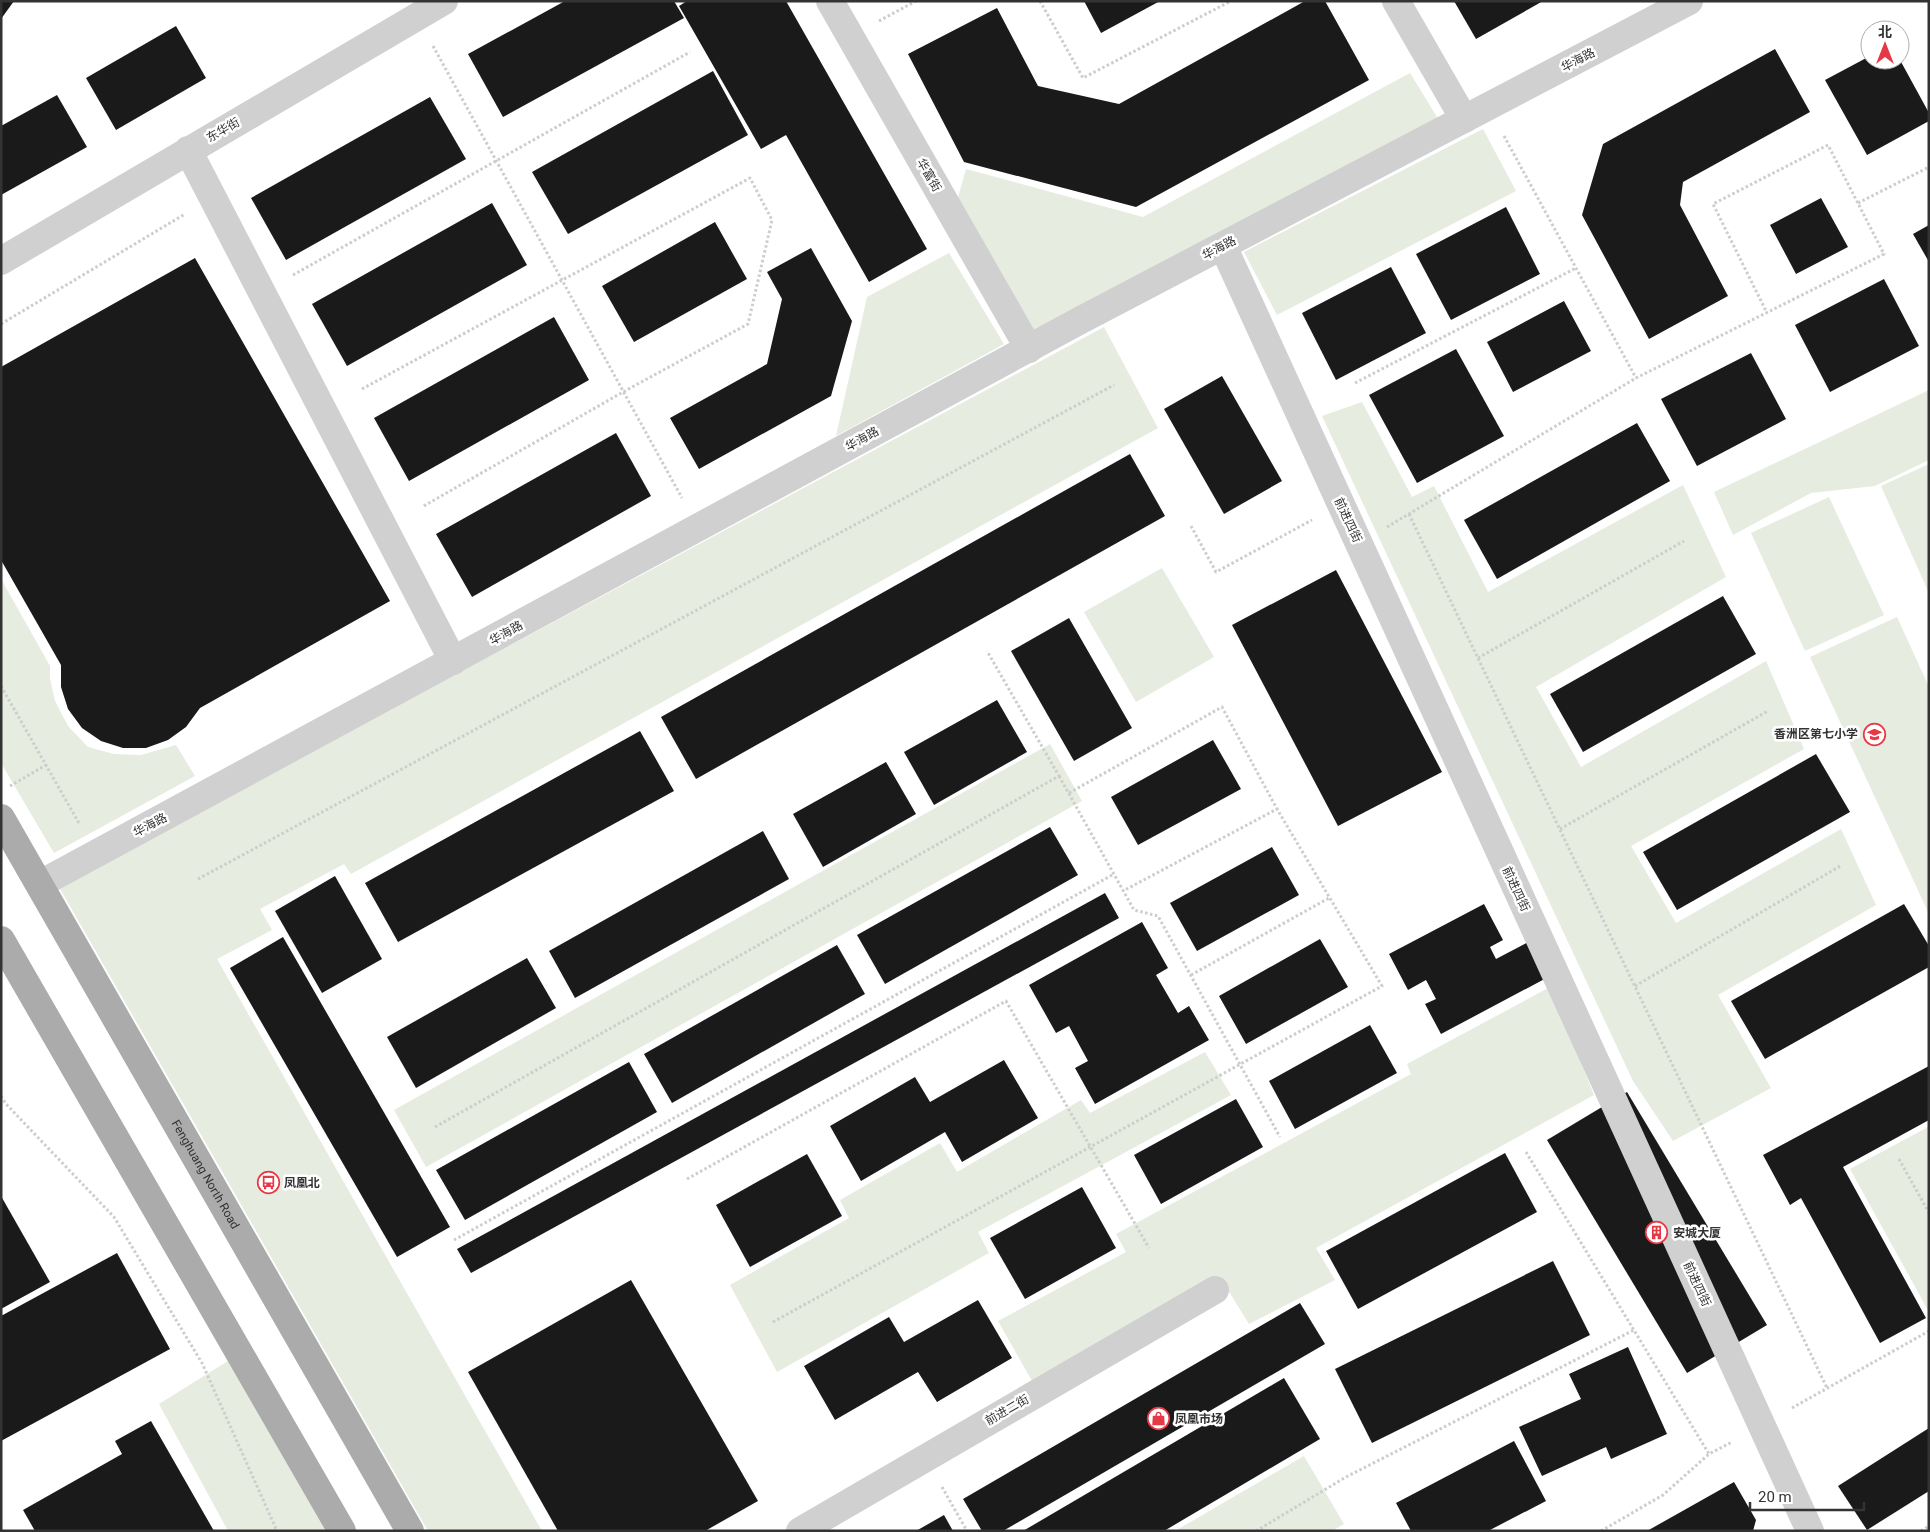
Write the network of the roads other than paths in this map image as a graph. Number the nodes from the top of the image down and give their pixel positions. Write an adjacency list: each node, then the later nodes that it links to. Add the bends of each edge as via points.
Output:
1 (444, 1): 6 (street, 东华街)
2 (830, 1): 9 (street, 华富街)
3 (1396, 1): 5 (street)
4 (1689, 1): 5 (street, 华海路)
5 (1464, 119): 7 (street, 华海路)
6 (188, 150): 8 (street, 东华街); 10 (street)
7 (1223, 246): 9 (street, 华海路); 18 (street, 前进四街)
8 (1, 261)
9 (1029, 349): 10 (street, 华海路)
10 (453, 661): 12 (street, 华海路)
11 (1, 818): 12 (main road, Fenghuang North Road)
12 (40, 884): 16 (main road, Fenghuang North Road)
13 (1, 940): 15 (main road)
14 (1215, 1290): 17 (street, 前进二街)
15 (342, 1531)
16 (410, 1531)
17 (800, 1531)
18 (1810, 1531)

